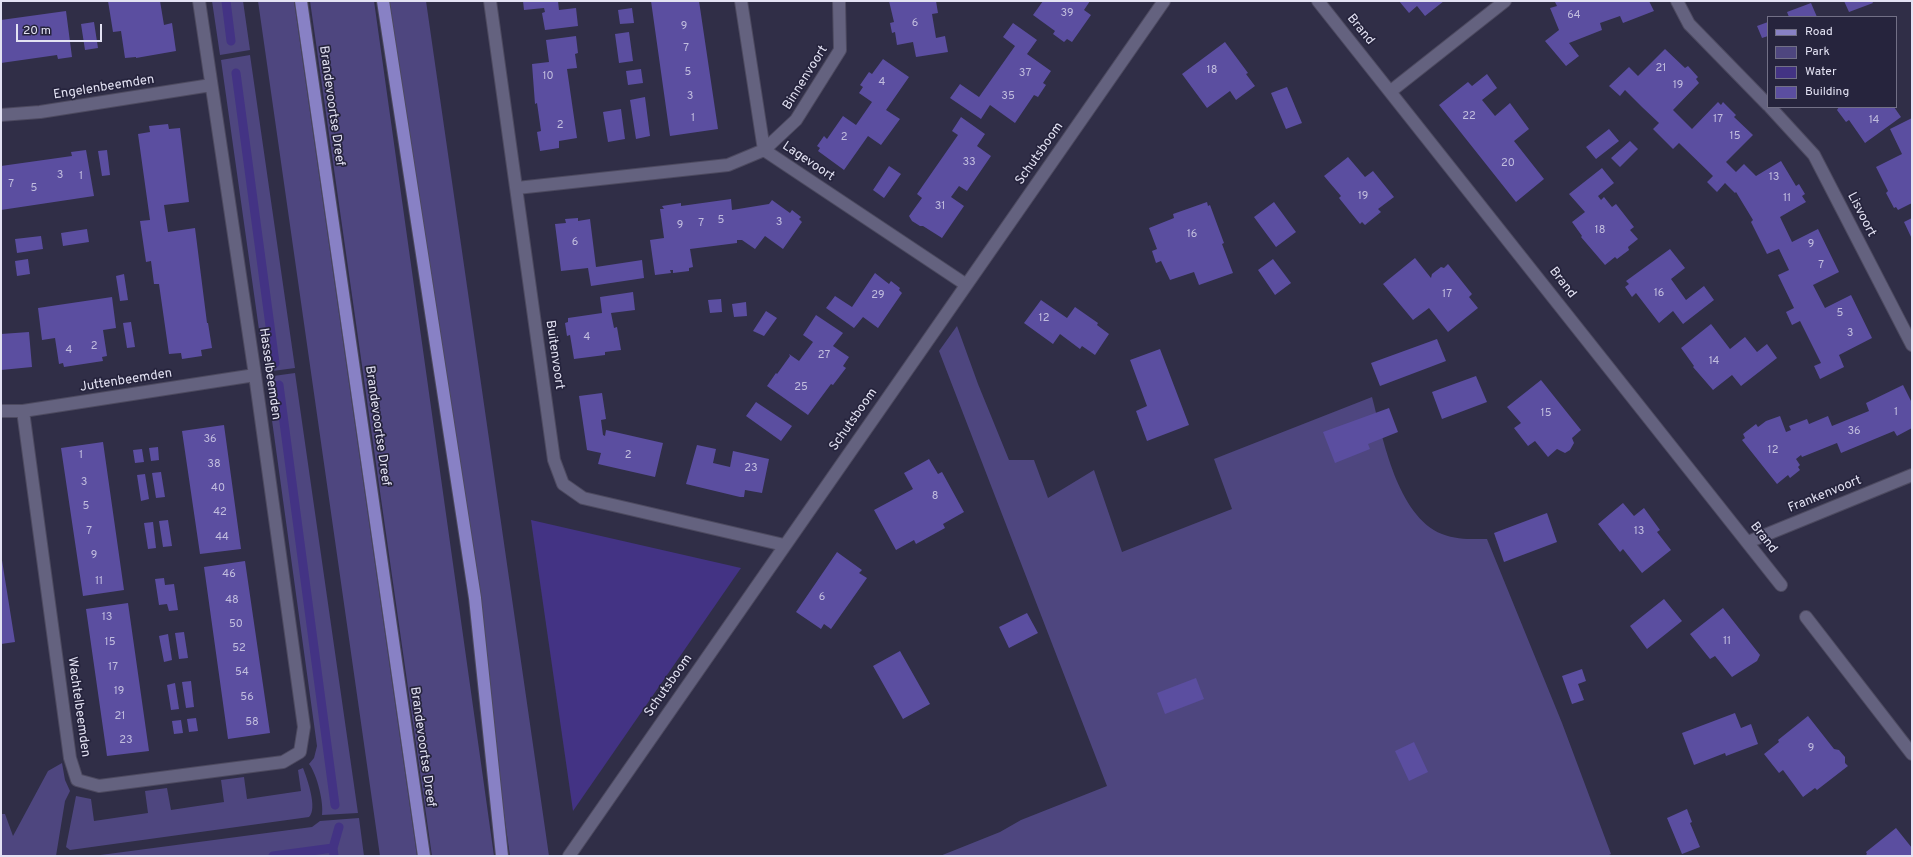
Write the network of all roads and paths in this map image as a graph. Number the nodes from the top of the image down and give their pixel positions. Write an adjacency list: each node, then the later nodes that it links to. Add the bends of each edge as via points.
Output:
1 (199, 1): 11 (street, Hasselbeemden)
2 (301, 1): 30 (main road, Brandevoortse Dreef)
3 (383, 1): 31 (main road, via 476,598)
4 (490, 1): 17 (street, Buitenvoort)
5 (741, 1): 16 (street)
6 (839, 1): 16 (street, Binnenvoort, via 840,50 796,120)
7 (1164, 1): 18 (street, Schutsboom)
8 (1318, 1): 12 (street, Brand)
9 (1505, 1): 12 (street)
10 (1677, 1): 13 (street, Lisvoort, via 1689,24)
11 (212, 85): 15 (street, Engelenbeemden, via 40,112); 20 (street, Hasselbeemden)
12 (1391, 91): 24 (street, Brand)
13 (1767, 104)
14 (1771, 108): 19 (street, Lisvoort, via 1814,155)
15 (1, 115)
16 (764, 150): 17 (street, Lagevoort, via 728,165); 18 (street, Lagevoort)
17 (517, 188): 25 (street, Buitenvoort, via 554,460 563,484 583,498)
18 (965, 284): 25 (street, Schutsboom)
19 (1912, 345)
20 (255, 375): 22 (street, Juttenbeemden); 28 (street, Hasselbeemden, via 304,726)
21 (1, 411): 22 (street, Juttenbeemden)
22 (23, 411): 28 (street, Wachtelbeemden, via 70,758 77,780 98,786 283,762)
23 (1912, 475): 24 (street, Frankenvoort)
24 (1748, 542): 26 (street, Brand)
25 (784, 545): 32 (street, Schutsboom)
26 (1781, 585)
27 (1806, 617): 29 (street)
28 (300, 752)
29 (1912, 754)
30 (424, 856)
31 (502, 856)
32 (568, 856)

